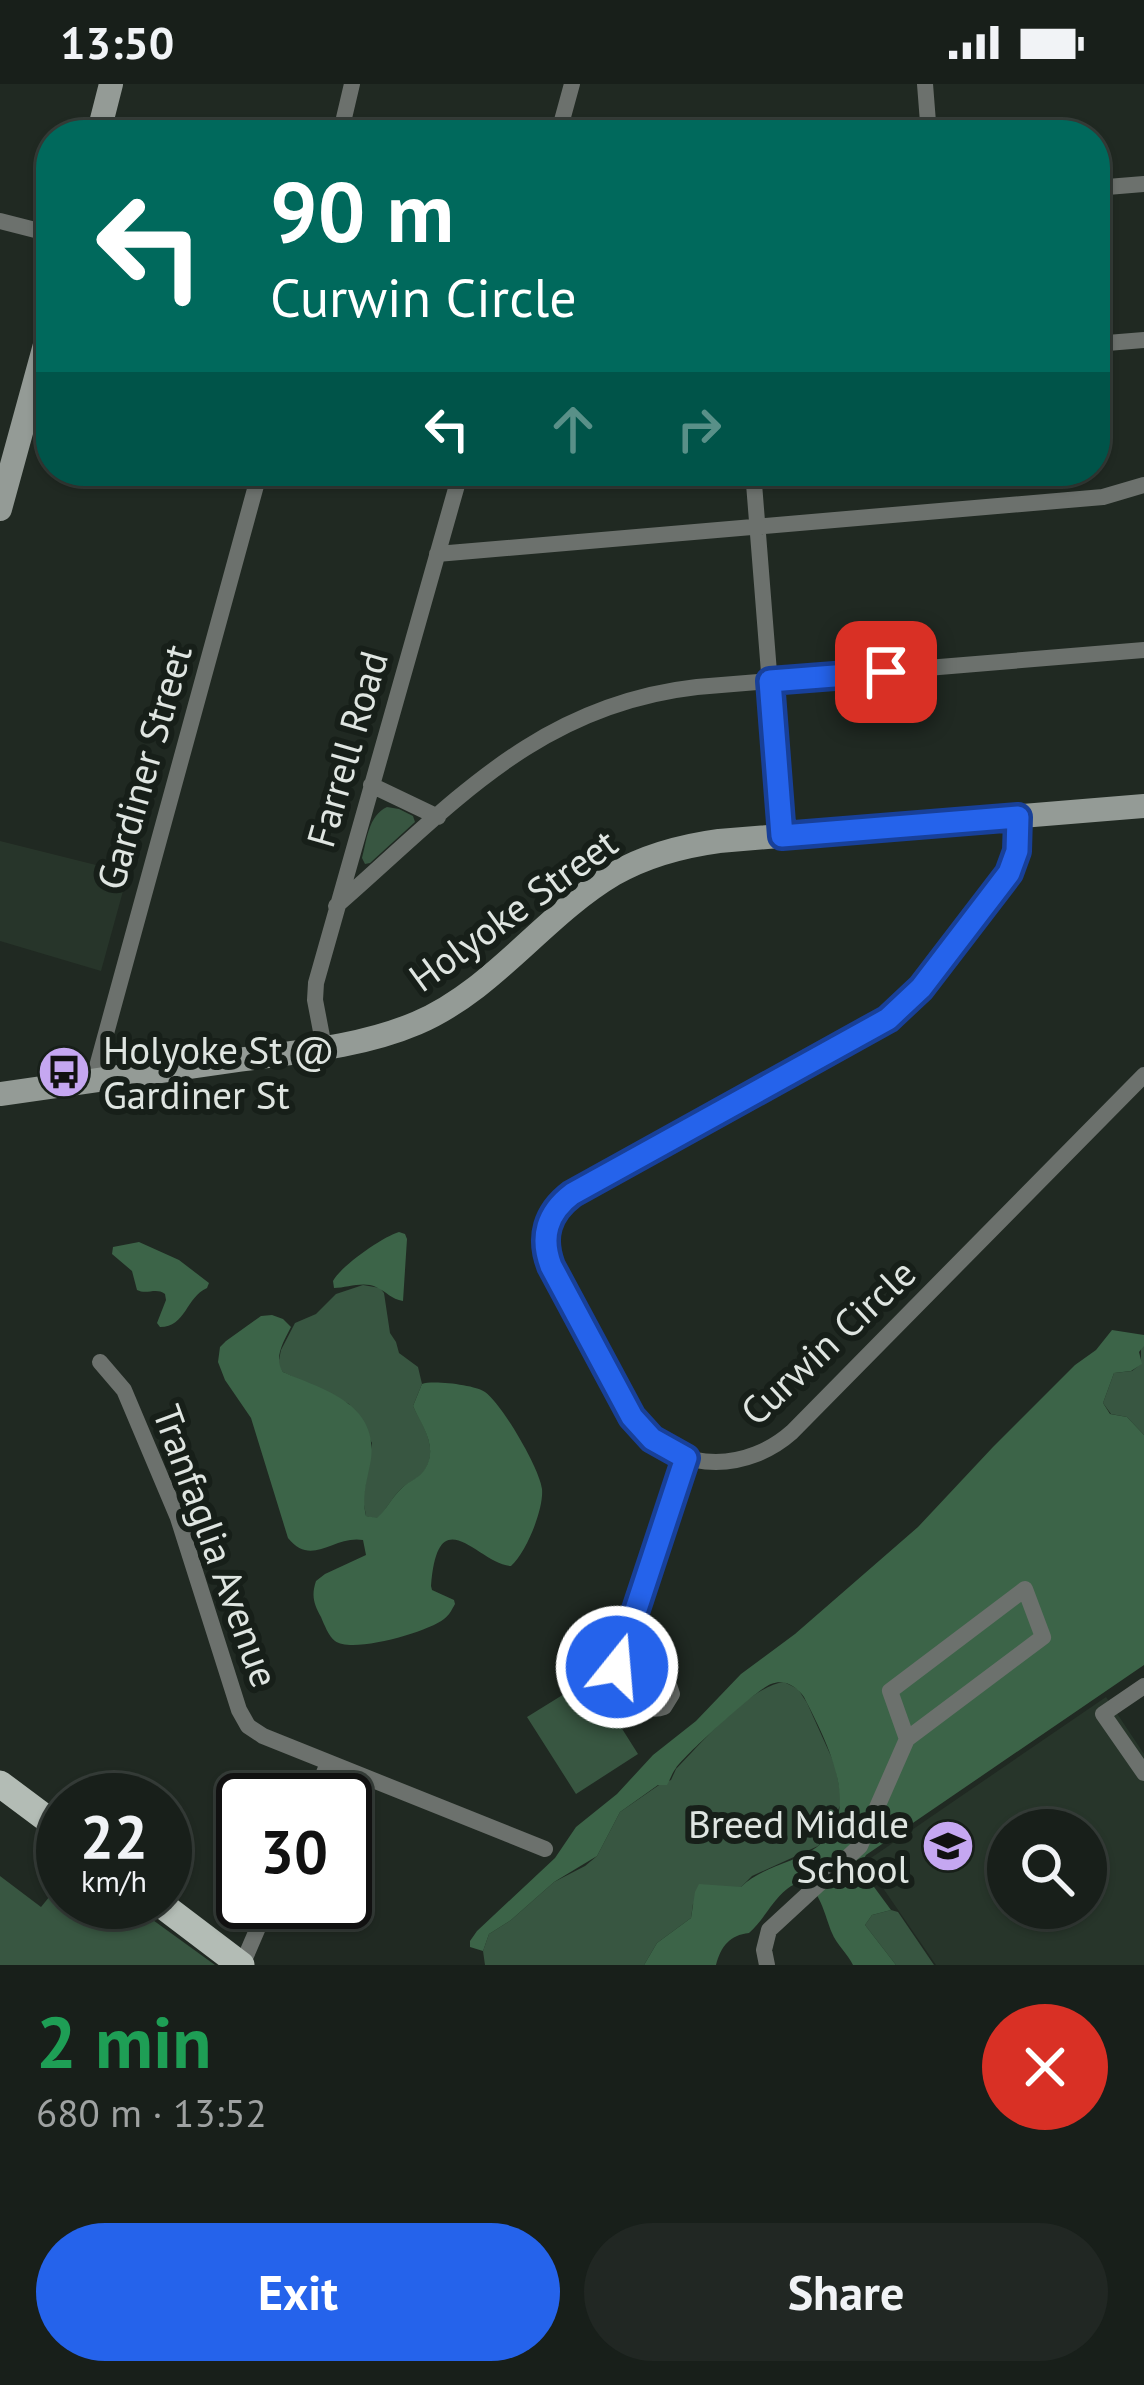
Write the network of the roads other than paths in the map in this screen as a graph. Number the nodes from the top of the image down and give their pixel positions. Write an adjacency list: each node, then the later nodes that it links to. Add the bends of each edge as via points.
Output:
1 (111, 84): 5 (main road)
2 (352, 84): 6 (street)
3 (572, 84): 7 (street)
4 (925, 84): 8 (street)
5 (102, 120)
6 (344, 120)
7 (562, 120)
8 (928, 120)
9 (1144, 184): 10 (street)
10 (1110, 187)
11 (0, 220): 12 (street)
12 (36, 230)
13 (1144, 340): 14 (street)
14 (1110, 343)
15 (36, 384): 16 (main road)
16 (4, 480): 21 (main road)
17 (1144, 485): 22 (street, via 1103,497)
18 (256, 486): 34 (street, Gardiner Street)
19 (457, 486): 23 (street, Farrell Road)
20 (754, 486): 22 (street)
21 (0, 509)
22 (758, 527): 23 (street); 25 (street)
23 (437, 554): 26 (street, Farrell Road)
24 (1144, 650): 25 (street)
25 (770, 681): 28 (street, via 675,690 593,711 518,751); 30 (street)
26 (371, 784): 28 (street); 31 (street, Farrell Road)
27 (1144, 806): 29 (main road, Holyoke Street)
28 (438, 817): 31 (street)
29 (1018, 817): 30 (main road, Holyoke Street); 37 (street, via 1009,873 896,1013 572,1194 552,1215 548,1259 629,1412 652,1439)
30 (782, 836): 32 (main road, Holyoke Street, via 691,845 638,862 589,891 443,1010)
31 (336, 906): 32 (street, Farrell Road, via 316,986)
32 (324, 1047): 34 (main road, Holyoke Street)
33 (1144, 1075): 37 (street, Curwin Circle, via 784,1439 739,1461)
34 (93, 1081): 35 (main road, Holyoke Street)
35 (0, 1094)
36 (100, 1362): 41 (street, Tranfaglia Avenue, via 124,1390 178,1518 244,1721)
37 (686, 1458): 38 (street)
38 (620, 1654)
39 (1144, 1686): 43 (street, via 1103,1714)
40 (908, 1739): 40 (street, via 1043,1636 1024,1589 890,1691); 50 (street, via 860,1846 769,1930)
41 (328, 1763): 42 (street); 46 (street, Tranfaglia Avenue)
42 (324, 1773)
43 (1144, 1773)
44 (0, 1784): 45 (main road)
45 (36, 1811)
46 (545, 1849)
47 (192, 1928): 49 (main road)
48 (257, 1929): 49 (street)
49 (242, 1965)
50 (766, 1965)

